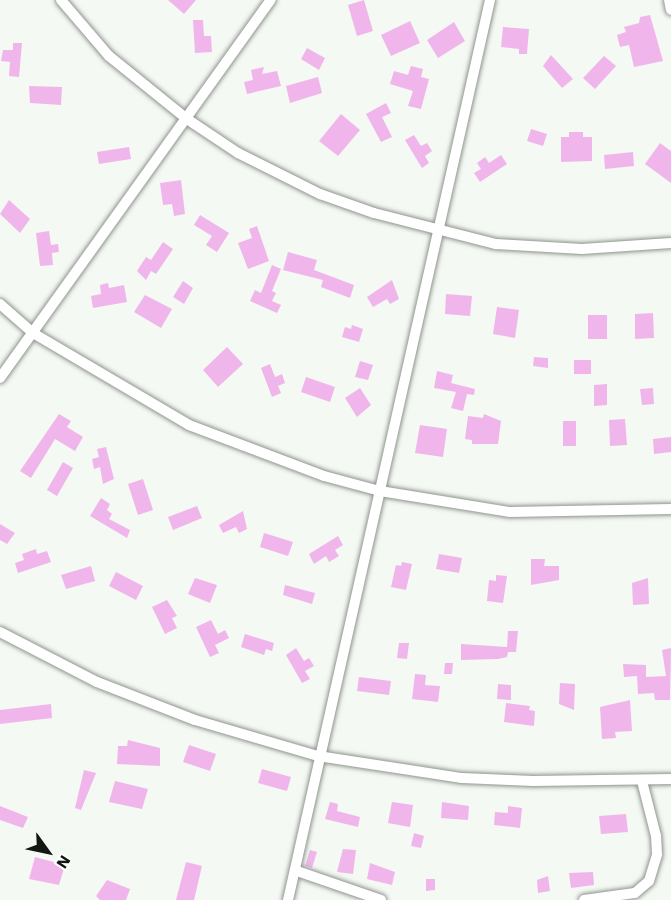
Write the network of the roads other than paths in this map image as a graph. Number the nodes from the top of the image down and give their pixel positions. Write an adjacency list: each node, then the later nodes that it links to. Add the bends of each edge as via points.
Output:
1 (61, 0): 6 (street, via 109,56)
2 (271, 0): 6 (street)
3 (490, 0): 7 (street)
4 (669, 0): 5 (street)
5 (671, 10)
6 (187, 119): 7 (street, via 238,153 320,194); 10 (street)
7 (440, 231): 8 (street, via 496,244 539,247 582,249); 12 (street)
8 (671, 243)
9 (0, 304): 10 (street)
10 (33, 333): 11 (street); 12 (street, via 189,425 302,468)
11 (0, 378)
12 (380, 491): 13 (street, via 510,512); 15 (street)
13 (671, 509)
14 (0, 632): 15 (street, via 97,682 195,720)
15 (318, 756): 17 (street, via 462,778); 18 (street)
16 (671, 779): 17 (street)
17 (642, 782): 21 (street, via 656,836 657,854 650,881 635,893)
18 (297, 871): 19 (street); 20 (street)
19 (288, 900)
20 (381, 900)
21 (584, 900)

